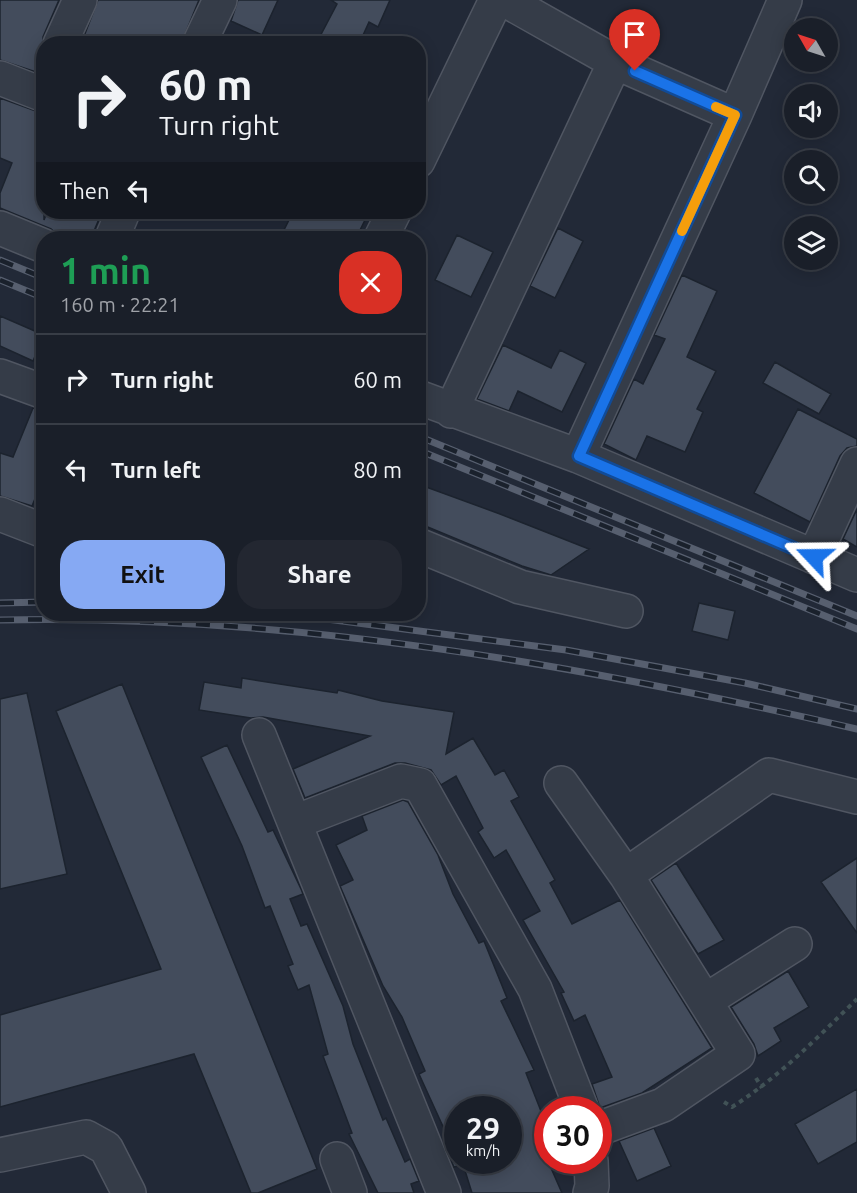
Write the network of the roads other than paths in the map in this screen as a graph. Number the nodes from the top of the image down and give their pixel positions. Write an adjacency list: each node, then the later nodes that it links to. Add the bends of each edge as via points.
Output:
1 (80, 0): 5 (street)
2 (220, 0): 6 (street)
3 (785, 0): 10 (street)
4 (489, 6): 7 (street); 11 (street)
5 (64, 36)
6 (203, 36)
7 (615, 62): 10 (street); 17 (street)
8 (0, 78): 9 (street)
9 (36, 87)
10 (735, 115): 18 (street)
11 (426, 144)
12 (0, 228): 13 (street)
13 (36, 243)
14 (0, 376): 15 (street)
15 (36, 389)
16 (426, 400): 17 (street)
17 (451, 411): 18 (street)
18 (579, 456): 23 (street)
19 (857, 464): 23 (street)
20 (0, 514): 21 (street)
21 (36, 528)
22 (426, 547): 25 (street, via 520,587)
23 (814, 557): 24 (street)
24 (857, 575)
25 (626, 611)
26 (259, 735): 29 (street)
27 (561, 783): 30 (street)
28 (857, 797): 30 (street, via 769,775)
29 (295, 822): 33 (street, via 401,781 420,785 535,989); 40 (street)
30 (626, 875): 32 (street)
31 (795, 944): 32 (street)
32 (705, 1001): 34 (street, via 738,1054 663,1105)
33 (577, 1096)
34 (612, 1124)
35 (0, 1155): 38 (street, via 86,1137 106,1148)
36 (337, 1159): 39 (street)
37 (592, 1174): 41 (street)
38 (129, 1193)
39 (350, 1193)
40 (444, 1193)
41 (590, 1193)

